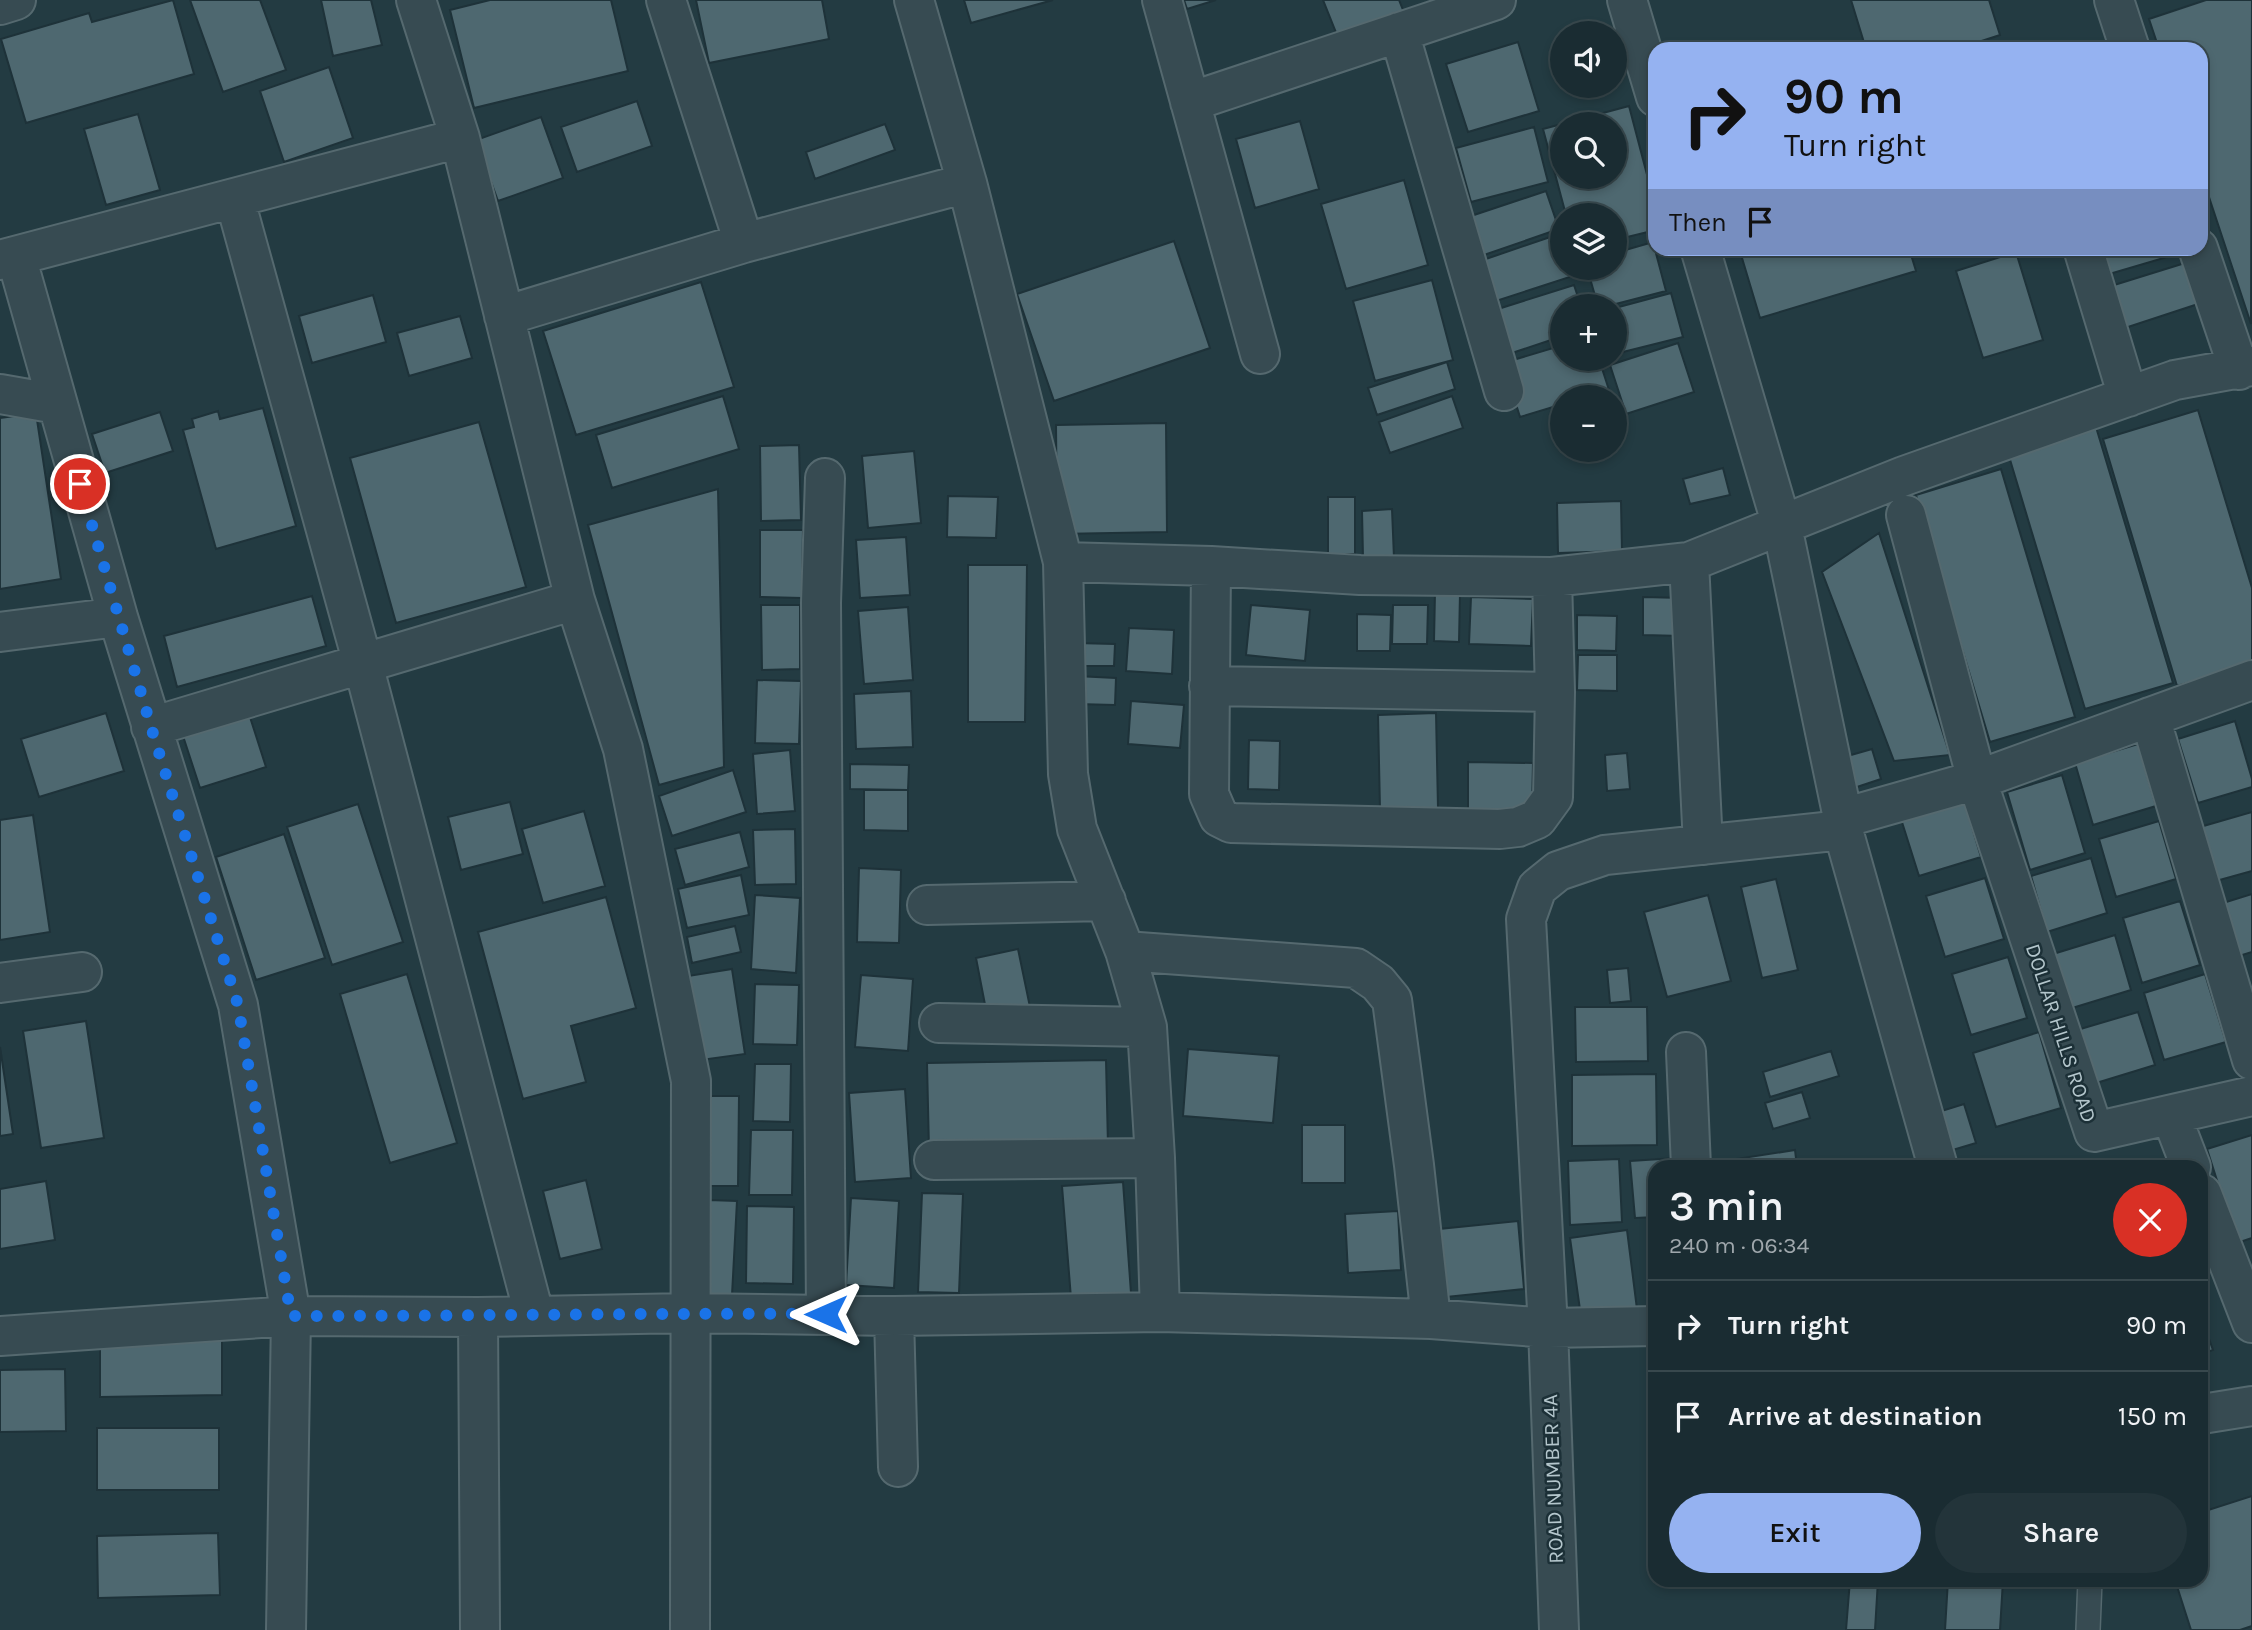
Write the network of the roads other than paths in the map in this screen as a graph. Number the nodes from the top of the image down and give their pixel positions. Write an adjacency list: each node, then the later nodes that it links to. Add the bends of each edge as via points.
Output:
1 (16, 0): 9 (street)
2 (416, 0): 14 (street)
3 (666, 0): 17 (street)
4 (914, 0): 15 (street)
5 (1161, 0): 13 (street)
6 (1496, 0): 10 (street)
7 (1627, 0): 12 (street)
8 (2114, 0): 11 (street)
9 (0, 5)
10 (1399, 32): 13 (street); 25 (street)
11 (2128, 42)
12 (1648, 70)
13 (1190, 102): 23 (street)
14 (460, 138): 16 (street); 22 (street)
15 (967, 183): 17 (street); 32 (street)
16 (235, 200): 21 (street); 39 (street)
17 (744, 243): 22 (street)
18 (1702, 256): 31 (street)
19 (2085, 256): 27 (street)
20 (2201, 256): 24 (street)
21 (8, 258): 28 (street)
22 (504, 316): 36 (street)
23 (1260, 354)
24 (2246, 368): 27 (street, via 2175,380)
25 (1504, 391)
26 (0, 394): 28 (street)
27 (2128, 397): 31 (street, via 1938,464)
28 (57, 404): 37 (street)
29 (825, 478): 68 (street, via 821,617)
30 (1906, 515): 45 (street, DOLLAR HILLS ROAD)
31 (1782, 526): 33 (street); 46 (street)
32 (1063, 562): 34 (street); 48 (street, via 1068,774 1077,830)
33 (1689, 562): 35 (street); 47 (street)
34 (1211, 566): 35 (street, via 1360,575); 41 (street)
35 (1552, 577): 42 (street)
36 (575, 600): 39 (street); 66 (street, via 623,749 691,1082)
37 (118, 617): 38 (street); 44 (street)
38 (0, 632)
39 (363, 664): 44 (street); 67 (street)
40 (2252, 680): 43 (street)
41 (1209, 686): 42 (street); 42 (street, via 1209,794 1219,817 1231,823 1500,829 1538,819 1553,797)
42 (1555, 692)
43 (2150, 716): 45 (street); 56 (street)
44 (151, 727): 69 (street, via 238,1005)
45 (1977, 780): 46 (street, ROAD NUMBER 4A); 58 (street, DOLLAR HILLS ROAD, via 2094,1132)
46 (1843, 824): 47 (street, ROAD NUMBER 4A); 62 (street)
47 (1703, 845): 75 (street, ROAD NUMBER 4A, via 1605,855 1558,871 1537,888 1526,919)
48 (1106, 901): 49 (street); 50 (street)
49 (927, 905)
50 (1125, 951): 54 (street); 72 (street, via 1356,968 1378,983 1392,1000)
51 (82, 972): 52 (street)
52 (0, 984)
53 (939, 1023): 54 (street)
54 (1147, 1027): 59 (street)
55 (1686, 1052): 61 (street)
56 (2252, 1060)
57 (2252, 1096): 58 (street, DOLLAR HILLS ROAD)
58 (2171, 1115): 63 (street)
59 (1155, 1157): 60 (street); 65 (street)
60 (934, 1160)
61 (1691, 1160)
62 (1935, 1160)
63 (2188, 1160)
64 (2208, 1209): 73 (street)
65 (1160, 1312): 70 (street); 72 (street)
66 (689, 1313): 67 (street); 68 (street); 83 (street)
67 (534, 1314): 71 (street)
68 (826, 1314): 70 (street)
69 (291, 1316): 71 (street); 76 (street); 81 (street)
70 (894, 1316): 79 (street)
71 (478, 1317): 82 (street)
72 (1431, 1318): 75 (street)
73 (2252, 1323)
74 (1648, 1325): 75 (street)
75 (1548, 1328): 84 (street, ROAD NUMBER 4A)
76 (0, 1336)
77 (2252, 1406): 78 (street)
78 (2208, 1413)
79 (898, 1467)
80 (2090, 1587): 85 (lane)
81 (286, 1630)
82 (480, 1630)
83 (690, 1630)
84 (1559, 1630)
85 (2088, 1630)

